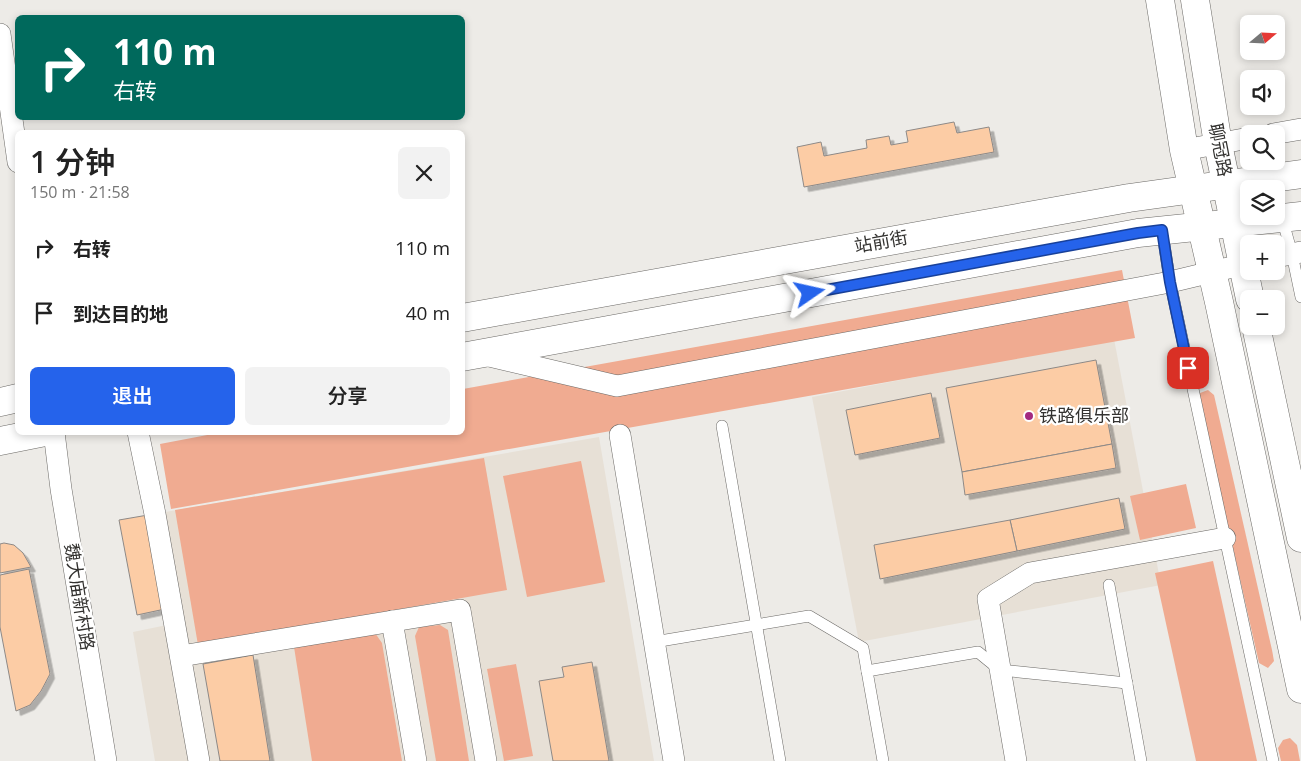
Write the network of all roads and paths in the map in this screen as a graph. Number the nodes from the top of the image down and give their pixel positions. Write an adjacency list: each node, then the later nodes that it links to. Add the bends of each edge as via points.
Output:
1 (1160, 0): 9 (main road)
2 (1195, 0): 8 (main road, 聊冠路)
3 (0, 34): 7 (street)
4 (1301, 129): 5 (street)
5 (1285, 132)
6 (1240, 140): 8 (street)
7 (15, 141)
8 (1218, 144): 9 (street); 11 (main road, 聊冠路)
9 (1184, 150): 13 (main road)
10 (1301, 174): 14 (main road, 站前街)
11 (1226, 185): 12 (main road, 站前街); 13 (main road, 站前街); 16 (main road, 聊冠路)
12 (1240, 188)
13 (1193, 189): 18 (main road); 26 (main road, 站前街)
14 (1285, 189)
15 (1240, 220): 16 (main road, 站前街)
16 (1234, 224): 18 (main road, 站前街); 20 (main road, 聊冠路)
17 (1285, 225): 21 (lane)
18 (1202, 227): 19 (main road, 站前街); 23 (main road)
19 (1162, 230): 24 (lane); 28 (main road, 站前街)
20 (1240, 244)
21 (1290, 254): 25 (lane)
22 (1240, 265): 23 (street)
23 (1212, 271): 24 (street); 47 (main road)
24 (1170, 282): 28 (street, via 617,386); 37 (lane)
25 (1301, 297)
26 (465, 317)
27 (1258, 335): 38 (main road)
28 (471, 355)
29 (15, 399): 30 (main road)
30 (0, 402)
31 (722, 426): 41 (lane)
32 (28, 435): 36 (main road)
33 (54, 435): 48 (street, 魏大庙新村路)
34 (139, 435): 43 (street)
35 (620, 435): 42 (street)
36 (0, 440)
37 (1225, 538): 44 (street, via 1030,573 988,599); 57 (lane)
38 (1301, 538)
39 (1109, 585): 46 (lane)
40 (392, 621): 43 (street); 50 (street); 51 (street, via 460,610)
41 (756, 625): 42 (lane); 45 (lane, via 809,616 863,648); 53 (lane)
42 (654, 642): 52 (street)
43 (181, 656): 49 (street)
44 (1000, 670): 45 (lane, via 978,652); 46 (lane); 55 (street)
45 (867, 671): 54 (lane)
46 (1127, 683): 56 (lane)
47 (1301, 689)
48 (106, 761)
49 (199, 761)
50 (416, 761)
51 (486, 761)
52 (674, 761)
53 (780, 761)
54 (883, 761)
55 (1016, 761)
56 (1141, 761)
57 (1273, 761)

